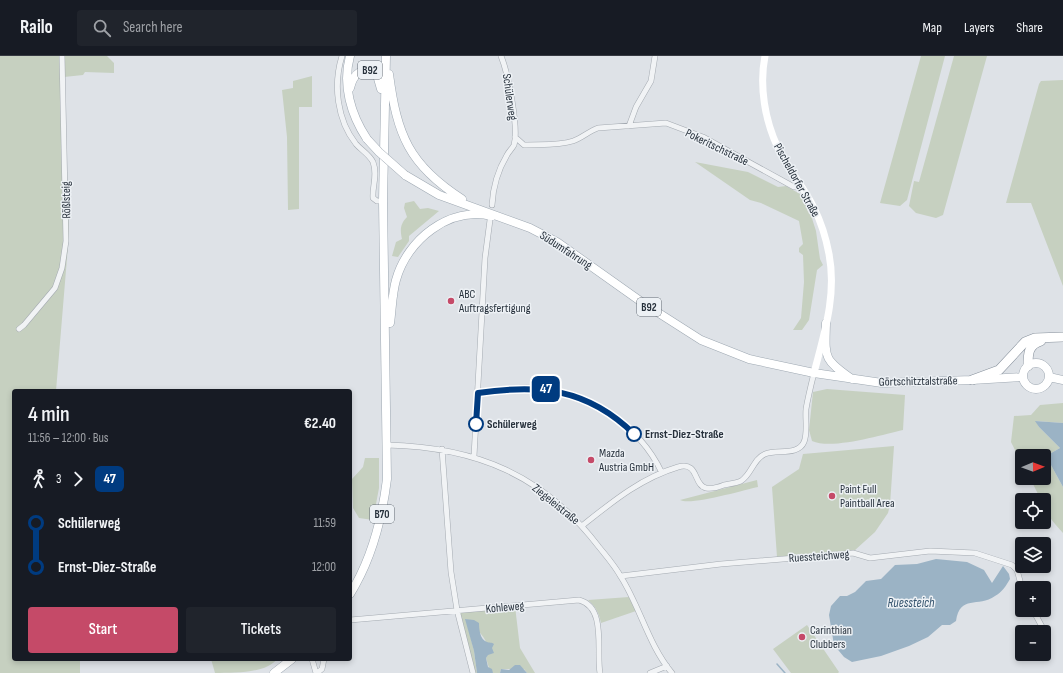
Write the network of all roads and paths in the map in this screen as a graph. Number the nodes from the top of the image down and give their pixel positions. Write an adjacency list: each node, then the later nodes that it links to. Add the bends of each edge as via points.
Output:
1 (62, 56): 21 (street, Rößlsteig, via 66,241 62,268 55,288)
2 (342, 56): 15 (street, via 338,79 340,108 353,138 372,161 375,174 373,198 377,202)
3 (350, 56): 8 (main road, Südumfahrung / B92)
4 (387, 56): 9 (main road, B70); 17 (main road, B92, via 394,108 403,136 418,162 435,180)
5 (501, 56): 11 (street, Schülerweg, via 510,85)
6 (655, 56): 10 (street, via 651,81 636,107)
7 (765, 56): 14 (main road, Pischeldorfer Straße, via 764,97 771,131 778,148)
8 (348, 94): 9 (main road, B92, via 355,75 369,70 380,80); 17 (main road, Südumfahrung / B92, bridge, via 354,116 367,139 379,152 405,175 439,195)
9 (384, 103): 15 (main road, B70)
10 (629, 126): 12 (street, Pokeritschstraße, via 598,128 564,144); 14 (street, Pokeritschstraße, via 666,123 702,137 794,187)
11 (515, 137): 12 (street); 13 (street, Schülerweg)
12 (524, 145): 13 (street, Pokeritschstraße)
13 (513, 147): 16 (street, Schülerweg, via 493,188)
14 (802, 187): 20 (main road, Pischeldorfer Straße, via 823,230 829,254 831,298)
15 (383, 201): 24 (main road, B70)
16 (492, 205)
17 (475, 207): 19 (main road, Südumfahrung / B92)
18 (490, 220): 32 (street, via 485,258)
19 (517, 223): 24 (main road, B92, via 488,215 462,216 437,225 420,239 409,252 396,280); 26 (main road, Südumfahrung / B92, via 557,242 701,340 749,359)
20 (826, 323): 26 (main road, Pischeldorfer Straße); 29 (main road, via 825,346 828,359 835,367)
21 (19, 329)
22 (1063, 337): 23 (highway)
23 (1052, 338): 25 (highway, via 1033,345 1028,355); 30 (highway, via 1034,338 1025,342 999,370)
24 (386, 348): 33 (main road, B70)
25 (1028, 366): 27 (main road); 28 (main road, via 1036,363 1044,366)
26 (814, 373): 29 (main road, Görtschitztalstraße / B92); 36 (street, via 806,410 805,439 800,448 765,454 741,481 720,486 706,488 701,485 693,470 687,467)
27 (1023, 377): 28 (main road, via 1026,386 1035,390 1044,386); 30 (main road, Görtschitztalstraße / B92)
28 (1049, 377): 31 (main road)
29 (855, 380): 30 (main road, Görtschitztalstraße / B92, via 902,383)
30 (972, 380)
31 (1063, 380)
32 (478, 393): 35 (street); 36 (street, via 514,388 542,389 568,394 594,404 634,434 652,453)
33 (387, 445): 34 (street, Ziegeleistraße); 40 (main road, B70, via 387,479 382,514 372,548)
34 (442, 449): 35 (street, Ziegeleistraße); 41 (street, via 451,572)
35 (474, 456): 37 (street, Ziegeleistraße, via 544,491)
36 (662, 473): 37 (street, via 622,495)
37 (582, 525): 38 (street, Ziegeleistraße)
38 (621, 576): 39 (street, Ruessteichweg, via 827,555 853,553 870,558 930,551 975,553 1012,565 1017,570); 46 (street, Ziegeleistraße)
39 (1020, 581)
40 (352, 590)
41 (457, 610): 42 (street, Kohleweg); 49 (street); 50 (street, Kohleweg, via 574,600 584,602 592,609 596,619)
42 (352, 620)
43 (289, 661): 47 (main road)
44 (313, 661): 48 (street)
45 (324, 661): 48 (street, via 322,669)
46 (667, 666): 51 (street); 52 (street, Ziegeleistraße)
47 (274, 673)
48 (317, 673)
49 (473, 673)
50 (600, 673)
51 (650, 673)
52 (672, 673)

